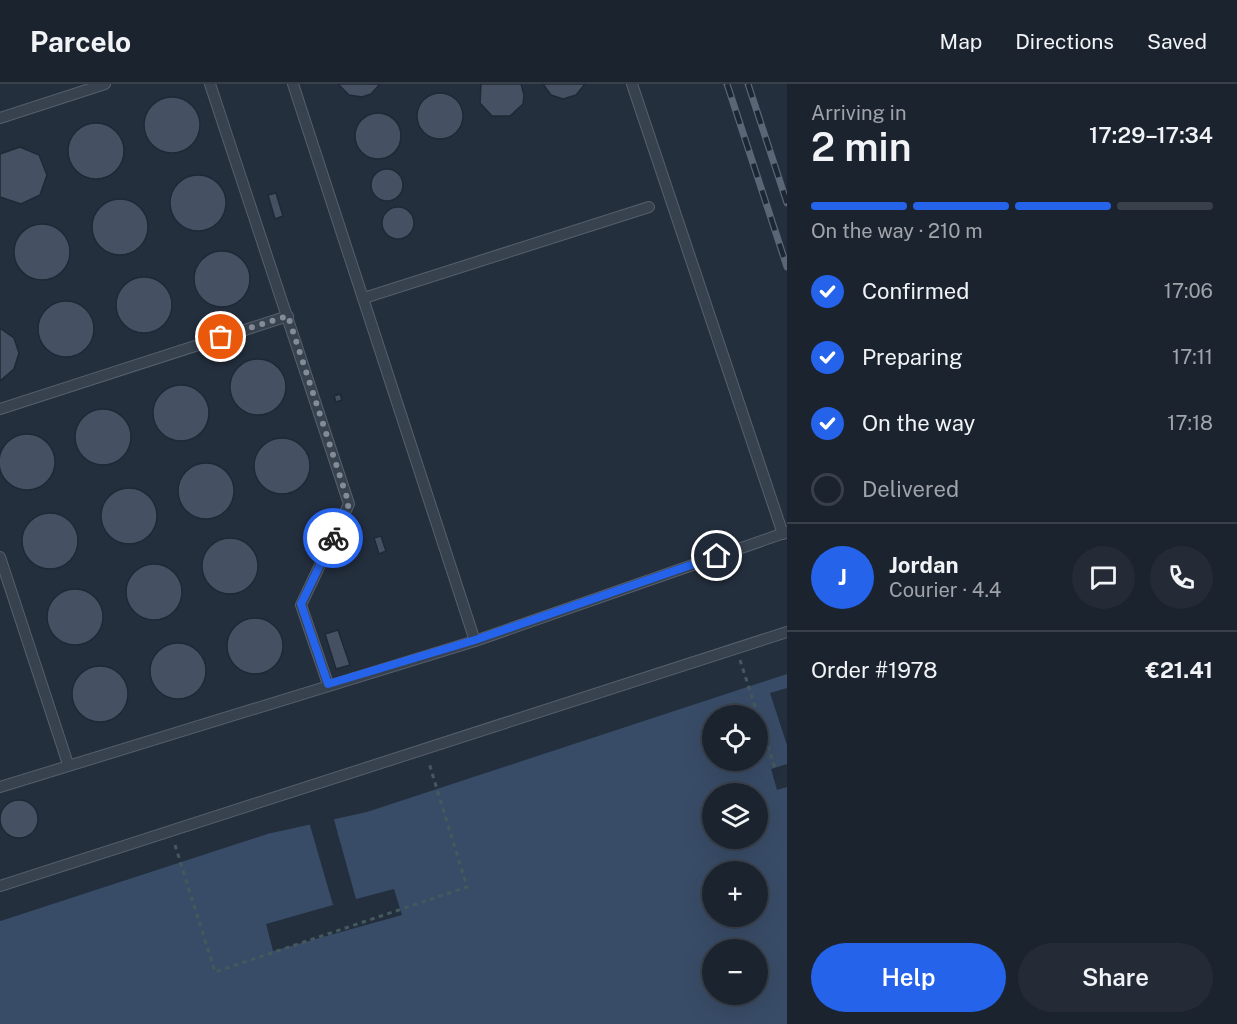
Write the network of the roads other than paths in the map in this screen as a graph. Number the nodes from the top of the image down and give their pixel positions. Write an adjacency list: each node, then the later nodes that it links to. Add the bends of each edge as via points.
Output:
1 (105, 84): 5 (lane)
2 (210, 84): 8 (lane)
3 (293, 84): 7 (lane)
4 (632, 84): 10 (lane)
5 (0, 118)
6 (649, 207): 7 (lane)
7 (364, 298): 13 (lane)
8 (288, 316): 9 (lane); 14 (lane, via 349,504 301,604)
9 (0, 409)
10 (785, 533): 13 (lane)
11 (0, 557): 15 (lane)
12 (787, 632): 17 (lane)
13 (475, 640): 14 (lane)
14 (328, 684): 15 (lane)
15 (68, 764): 16 (lane)
16 (0, 787)
17 (0, 886)

